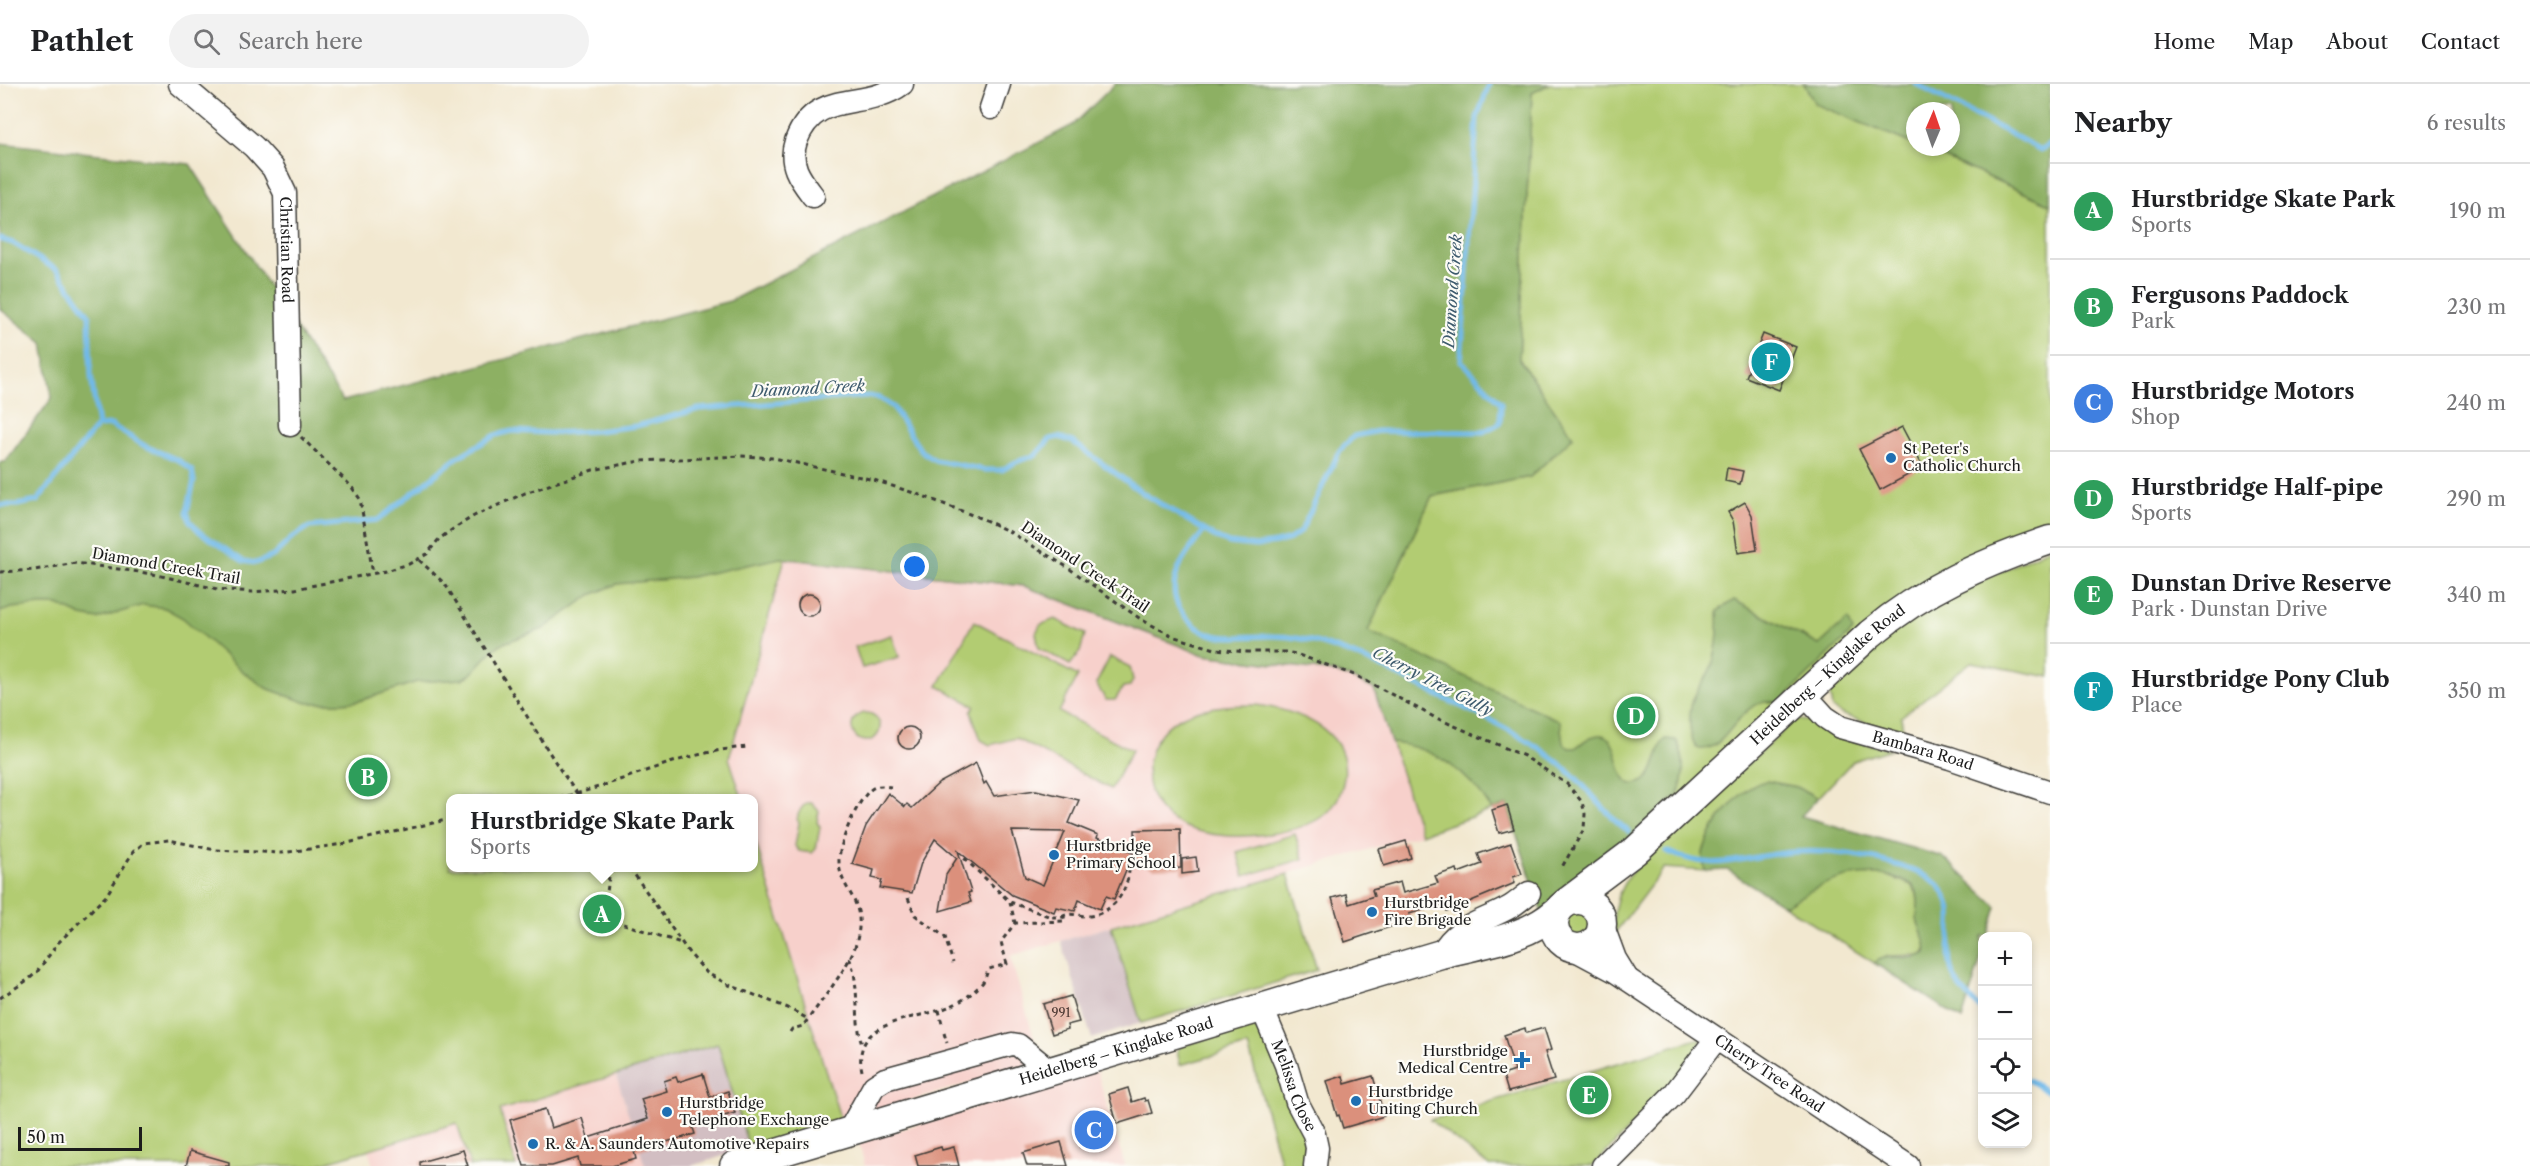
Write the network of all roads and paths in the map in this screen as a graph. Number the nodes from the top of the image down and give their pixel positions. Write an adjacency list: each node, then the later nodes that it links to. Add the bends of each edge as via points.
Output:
1 (180, 84): 4 (street, Christian Road)
2 (902, 84): 6 (street, via 873,97 823,108 808,118 795,145 793,161 799,178)
3 (999, 84): 5 (street)
4 (200, 92): 7 (street, Christian Road, via 273,168 285,193)
5 (991, 108)
6 (813, 196)
7 (290, 425): 11 (path, via 360,500)
8 (2050, 540): 12 (main road, Heidelberg – Kinglake Road, via 1974,569 1916,599 1870,634)
9 (419, 560): 11 (path, Diamond Creek Trail); 16 (path, via 445,584); 21 (path, Diamond Creek Trail, via 453,529 493,507 560,480 618,464 754,456 854,475 923,496 1002,527 1142,620 1175,637 1215,649 1296,654 1357,676 1434,717 1524,756 1567,784 1582,802 1584,830)
10 (0, 572): 11 (path, Diamond Creek Trail, via 83,564 252,592 295,589)
11 (373, 574)
12 (1804, 695): 15 (street, Bambara Road, via 1840,727); 18 (main road, Heidelberg – Kinglake Road)
13 (749, 747): 16 (path, via 698,756)
14 (891, 787): 35 (path, via 879,786 870,791 849,824 840,849 840,868 859,915 857,941)
15 (2050, 792)
16 (577, 794)
17 (446, 820): 38 (path, via 343,844 282,853 215,850 169,840 144,843 132,852 106,896 58,943 37,972)
18 (1635, 851): 27 (main road, Heidelberg – Kinglake Road); 30 (main road, Heidelberg – Kinglake Road, via 1616,879)
19 (964, 858): 26 (path)
20 (1129, 858): 28 (path, via 1126,884 1112,907 1094,915)
21 (1562, 867)
22 (609, 872): 32 (path, via 606,901 618,922)
23 (633, 872): 32 (path)
24 (1528, 892): 34 (street, via 1510,908 1461,930)
25 (908, 898): 36 (path, via 915,915 945,937)
26 (1010, 902): 28 (path, via 1051,917); 29 (path)
27 (1562, 907): 30 (main road, via 1574,900 1589,902 1596,907); 31 (main road, Heidelberg – Kinglake Road, via 1526,932); 33 (main road, via 1553,919 1554,933)
28 (1062, 917): 29 (path, via 1064,922)
29 (1015, 923): 40 (path, via 1001,942 1007,964 989,969 984,981 970,994)
30 (1602, 923): 33 (main road, via 1593,944); 37 (street, Cherry Tree Road, via 1615,959)
31 (1498, 940): 33 (main road, Heidelberg – Kinglake Road); 34 (main road, Heidelberg – Kinglake Road)
32 (682, 943): 41 (path, via 714,978)
33 (1571, 948): 37 (street, Cherry Tree Road)
34 (1441, 954): 39 (main road, Heidelberg – Kinglake Road)
35 (849, 958): 41 (path); 45 (path)
36 (953, 963)
37 (1629, 981): 44 (street, Cherry Tree Road)
38 (0, 998)
39 (1262, 1008): 46 (main road, Heidelberg – Kinglake Road); 50 (street, Melissa Close, via 1297,1102 1314,1134)
40 (939, 1010): 42 (path); 45 (path, via 878,1029 866,1038)
41 (808, 1019): 43 (path)
42 (942, 1024)
43 (790, 1032)
44 (1716, 1039): 51 (street, via 1674,1094); 52 (street, Cherry Tree Road)
45 (863, 1046): 47 (path, via 861,1069)
46 (1050, 1071): 47 (street, via 1018,1045 1009,1044 885,1079); 48 (main road, Heidelberg – Kinglake Road)
47 (872, 1090): 48 (street)
48 (849, 1131): 49 (main road, Heidelberg – Kinglake Road)
49 (734, 1166)
50 (1315, 1166)
51 (1603, 1166)
52 (1908, 1166)

